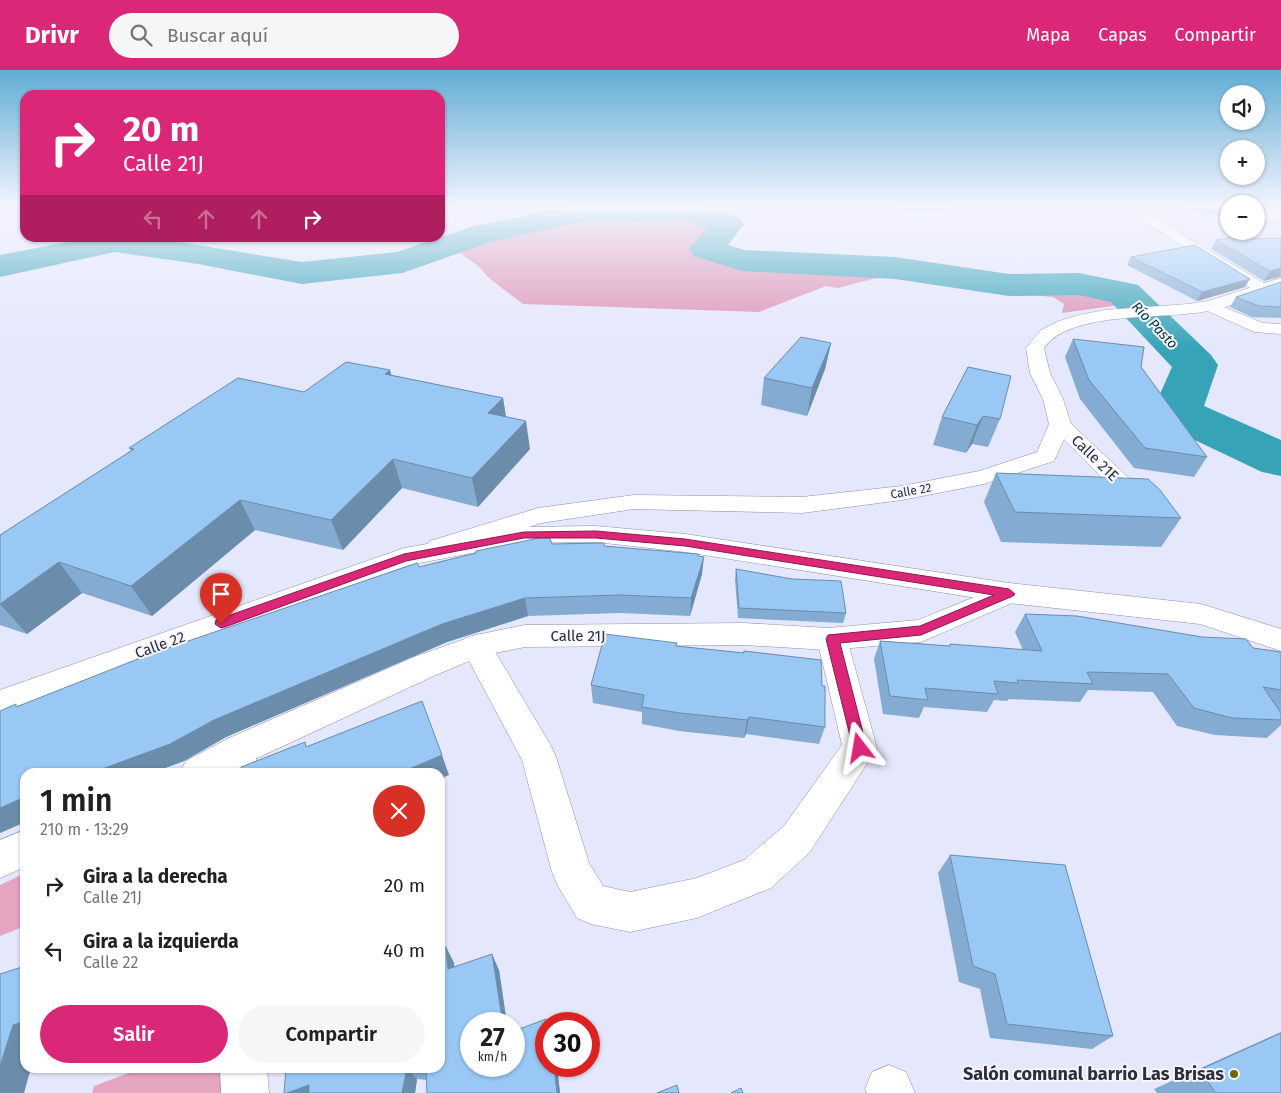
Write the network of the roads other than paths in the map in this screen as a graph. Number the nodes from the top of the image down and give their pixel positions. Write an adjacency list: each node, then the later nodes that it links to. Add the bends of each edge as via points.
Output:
1 (1204, 253): 3 (street)
2 (1281, 283): 3 (street)
3 (1261, 288): 4 (street)
4 (1210, 306): 5 (street, via 1260,328); 6 (street, via 1080,319 1045,334 1035,348 1040,373 1053,399)
5 (1281, 329)
6 (1060, 424): 7 (street, Calle 21E); 8 (street, Calle 22, via 1046,456 984,477 902,493 802,505 634,502 538,516)
7 (1152, 513)
8 (404, 557): 9 (street, Calle 22, via 524,535 596,534 685,543); 13 (street, Calle 22)
9 (1009, 594): 10 (street, Calle 21J, via 921,631); 11 (street, Calle 22, via 1201,614)
10 (832, 639): 12 (street, Calle 21J, via 744,634 525,636); 12 (street, via 860,748 797,839 758,874 697,898 630,912 591,904 572,872 539,757)
11 (1281, 640)
12 (476, 646): 14 (street, Calle 21J, via 425,666)
13 (0, 703)
14 (239, 761): 15 (street, Calle 21J)
15 (213, 768)
16 (20, 850): 17 (street)
17 (0, 859)
18 (244, 1073): 19 (street)
19 (245, 1093)

